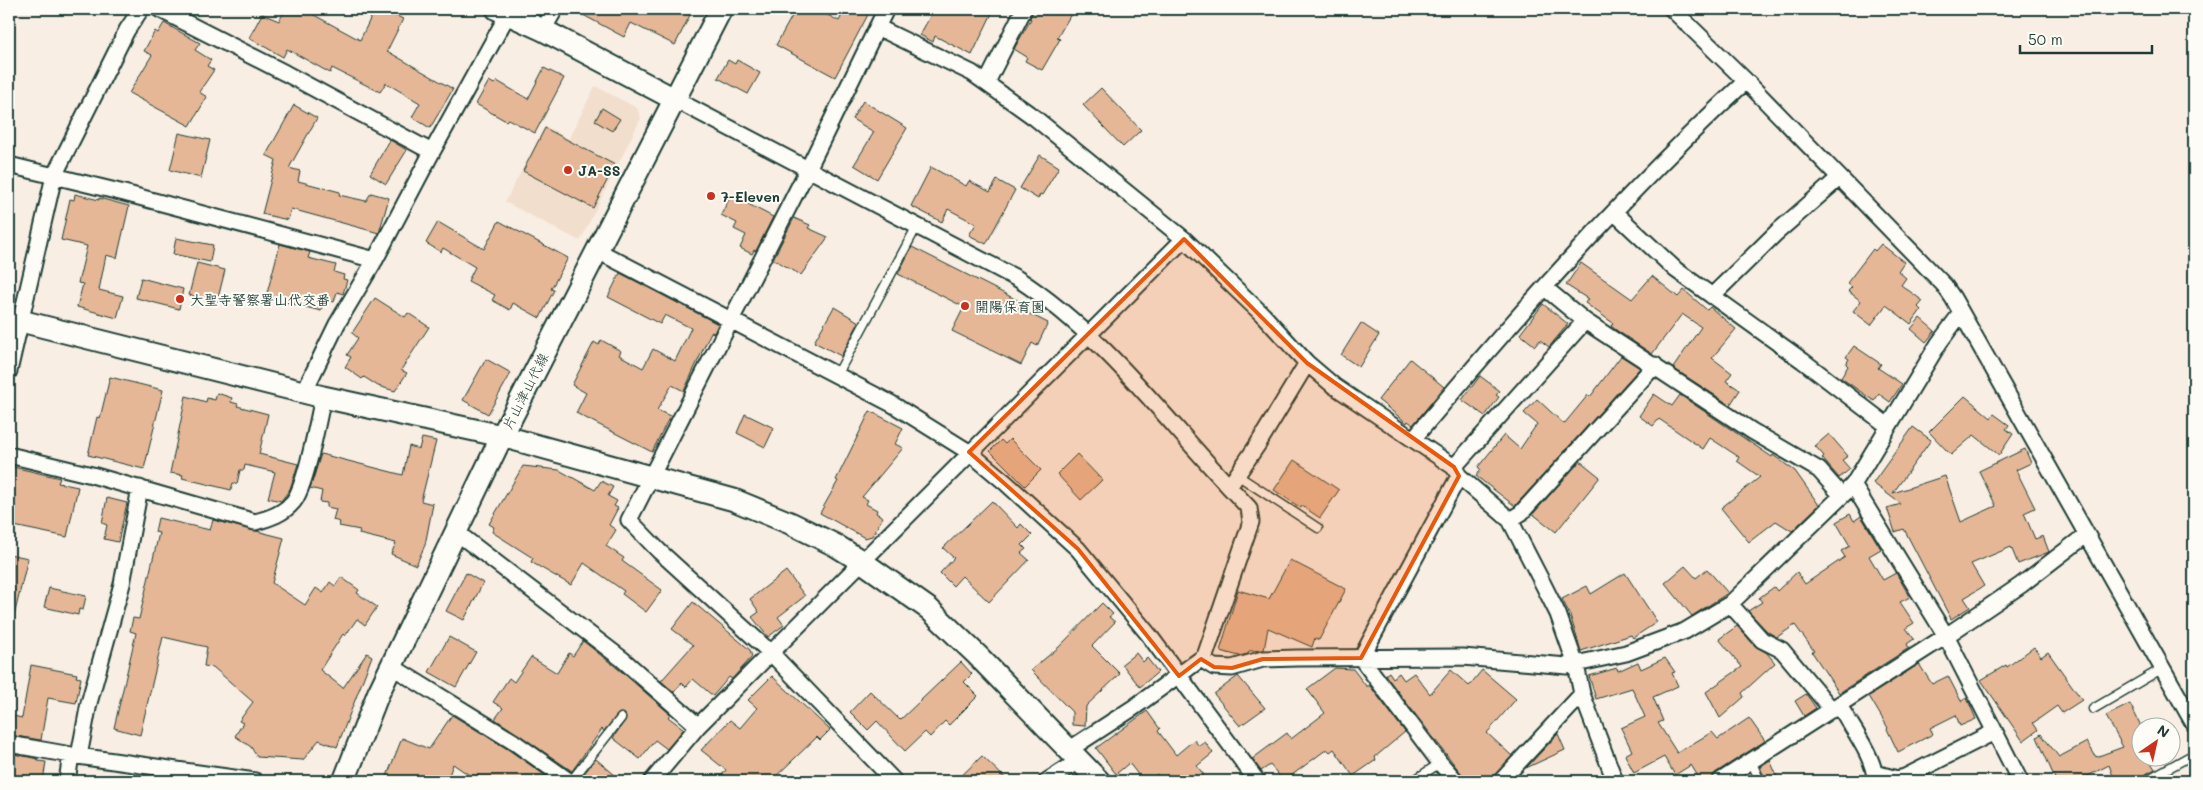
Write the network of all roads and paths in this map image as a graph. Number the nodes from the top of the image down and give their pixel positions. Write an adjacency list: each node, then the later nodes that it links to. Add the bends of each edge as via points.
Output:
1 (141, 9): 17 (street, via 127,30)
2 (159, 9): 14 (street)
3 (555, 9): 10 (street)
4 (721, 9): 13 (street, 片山津山代線)
5 (886, 9): 9 (street)
6 (1024, 9): 12 (street)
7 (1672, 9): 11 (street)
8 (503, 11): 10 (street); 14 (street)
9 (877, 26): 12 (street); 16 (street)
10 (543, 30): 13 (street)
11 (1746, 81): 18 (street); 19 (street)
12 (987, 82): 21 (street)
13 (676, 100): 16 (street); 22 (street, 片山津山代線)
14 (432, 152): 23 (street)
15 (9, 165): 17 (street)
16 (808, 169): 20 (street); 28 (street)
17 (54, 176): 23 (street); 27 (street)
18 (1839, 178): 25 (street, via 1776,233); 26 (street, via 1944,285)
19 (1615, 213): 24 (street); 25 (street, via 1676,270)
20 (917, 226): 30 (street, via 1018,279 1063,310); 34 (lane)
21 (1184, 239): 30 (street); 31 (street, via 1263,315)
22 (598, 251): 28 (street); 37 (street, 片山津山代線)
23 (376, 260): 35 (street, via 337,324)
24 (1544, 288): 29 (street); 38 (street)
25 (1712, 296): 36 (street)
26 (1961, 313): 36 (street); 49 (street)
27 (14, 320): 33 (street); 35 (street)
28 (730, 320): 34 (street); 42 (street)
29 (1585, 320): 32 (street); 41 (street)
30 (1088, 334): 39 (street); 43 (street)
31 (1307, 363): 38 (street, via 1334,386); 43 (street)
32 (1655, 365): 45 (street); 46 (street, via 1521,513)
33 (9, 371)
34 (837, 375): 39 (street, via 892,404)
35 (314, 394): 37 (street); 44 (street, via 303,484 294,502 274,517 256,522)
36 (1888, 426): 45 (street)
37 (502, 436): 42 (street); 48 (street, 片山津山代線)
38 (1414, 438): 41 (street)
39 (969, 452): 50 (street); 59 (street, via 1078,549)
40 (9, 455): 44 (street)
41 (1457, 471): 46 (street); 54 (street)
42 (652, 476): 50 (street, via 734,500 835,545); 53 (street, via 629,520 659,552)
43 (1233, 481): 47 (lane); 55 (street, via 1249,508 1251,522 1206,656)
44 (140, 488): 70 (street, via 122,584)
45 (1848, 491): 51 (street); 52 (street)
46 (1510, 520): 56 (street, via 1558,614)
47 (1318, 528)
48 (456, 532): 57 (street, 片山津山代線); 65 (street, via 622,659)
49 (2086, 535): 52 (street, via 2021,585); 58 (street)
50 (861, 561): 53 (street); 68 (street, via 929,609)
51 (1730, 604): 56 (street, via 1685,631 1626,653); 61 (street, via 1762,640 1782,650)
52 (1946, 636): 61 (street); 66 (street)
53 (771, 653): 65 (street); 79 (street)
54 (1361, 658): 55 (street, via 1263,659 1232,668 1214,667); 56 (street, via 1462,657); 71 (street)
55 (1201, 659): 59 (street)
56 (1576, 665): 60 (street)
57 (391, 666): 76 (street, 片山津山代線); 77 (street, via 514,742)
58 (2163, 668): 62 (lane); 64 (street)
59 (1179, 676): 68 (street); 82 (street)
60 (1582, 694): 85 (street); 86 (street)
61 (1835, 707): 72 (street); 73 (street, via 1868,756)
62 (2093, 709)
63 (621, 718): 77 (lane)
64 (2194, 724)
65 (698, 726): 78 (street)
66 (1994, 732): 73 (street, via 1905,777); 89 (street)
67 (9, 744): 70 (street)
68 (1075, 754): 80 (street); 81 (street)
69 (2194, 754): 90 (lane)
70 (75, 755): 74 (street); 75 (street)
71 (1440, 762): 83 (lane); 84 (street)
72 (1751, 762): 87 (street); 88 (lane)
73 (1875, 777)
74 (66, 781)
75 (256, 781)
76 (344, 781)
77 (570, 781)
78 (652, 781)
79 (894, 781)
80 (1047, 781)
81 (1098, 781)
82 (1257, 781)
83 (1413, 781)
84 (1456, 781)
85 (1501, 781)
86 (1615, 781)
87 (1720, 781)
88 (1760, 781)
89 (2020, 781)
90 (2146, 781)

